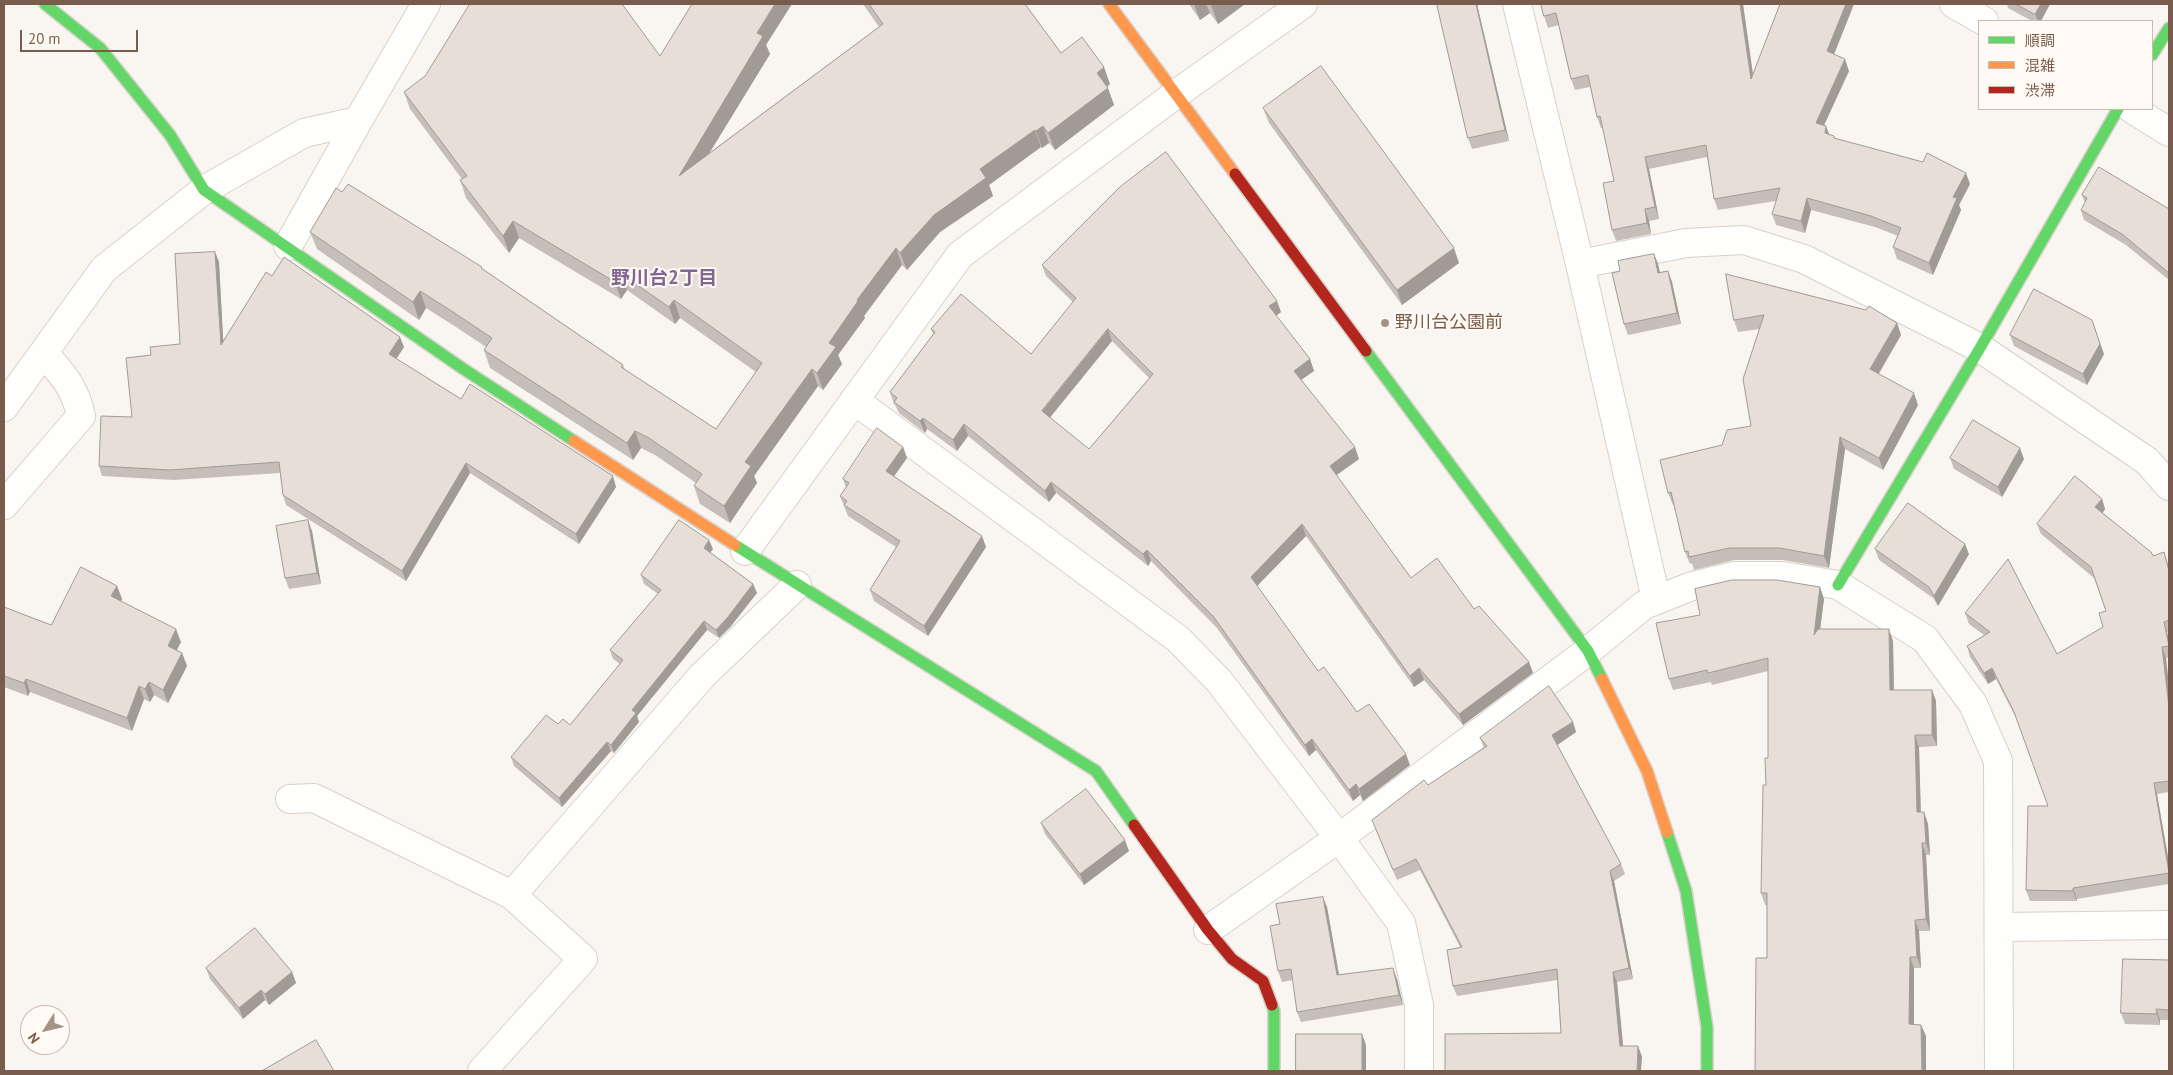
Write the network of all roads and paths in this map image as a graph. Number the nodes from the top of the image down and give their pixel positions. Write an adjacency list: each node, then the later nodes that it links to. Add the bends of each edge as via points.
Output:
1 (45, 4): 15 (street, via 100,48 170,135)
2 (426, 4): 13 (street)
3 (1109, 4): 10 (street)
4 (1303, 4): 10 (street)
5 (1517, 4): 17 (street)
6 (1954, 4): 7 (street)
7 (1982, 20)
8 (2169, 28): 9 (street)
9 (2153, 53)
10 (1176, 94): 20 (street, via 960,255); 28 (street)
11 (2117, 110): 18 (street)
12 (2134, 110): 14 (street)
13 (358, 121): 15 (street, via 304,134); 16 (street)
14 (2169, 132)
15 (204, 190): 16 (street); 19 (street, via 104,269)
16 (288, 246): 24 (street, via 462,368)
17 (1580, 264): 18 (street, via 1686,243 1744,240 1804,259); 27 (street)
18 (1980, 348): 22 (street, via 2147,461); 26 (street)
19 (44, 353): 21 (street); 23 (street, via 78,397 81,416)
20 (854, 400): 24 (street); 30 (street, via 1178,639 1219,681)
21 (4, 407)
22 (2169, 486)
23 (4, 505)
24 (746, 551): 25 (street)
25 (797, 585): 31 (street, via 702,676); 34 (street, via 1096,770)
26 (1838, 585): 27 (street, via 1783,576 1734,576); 33 (street, via 1925,639 1973,704 1998,761)
27 (1656, 599): 28 (street, via 1644,605)
28 (1588, 651): 30 (street); 38 (street, via 1647,771 1686,891 1707,1027)
29 (290, 799): 31 (street, via 314,798)
30 (1340, 838): 34 (street); 37 (street, via 1401,923 1419,1005)
31 (512, 895): 35 (street, via 583,959)
32 (2169, 925): 33 (street)
33 (2000, 927): 39 (street)
34 (1208, 930): 36 (street, via 1232,959 1263,981 1274,1011)
35 (482, 1071)
36 (1274, 1071)
37 (1419, 1071)
38 (1707, 1071)
39 (1999, 1071)

